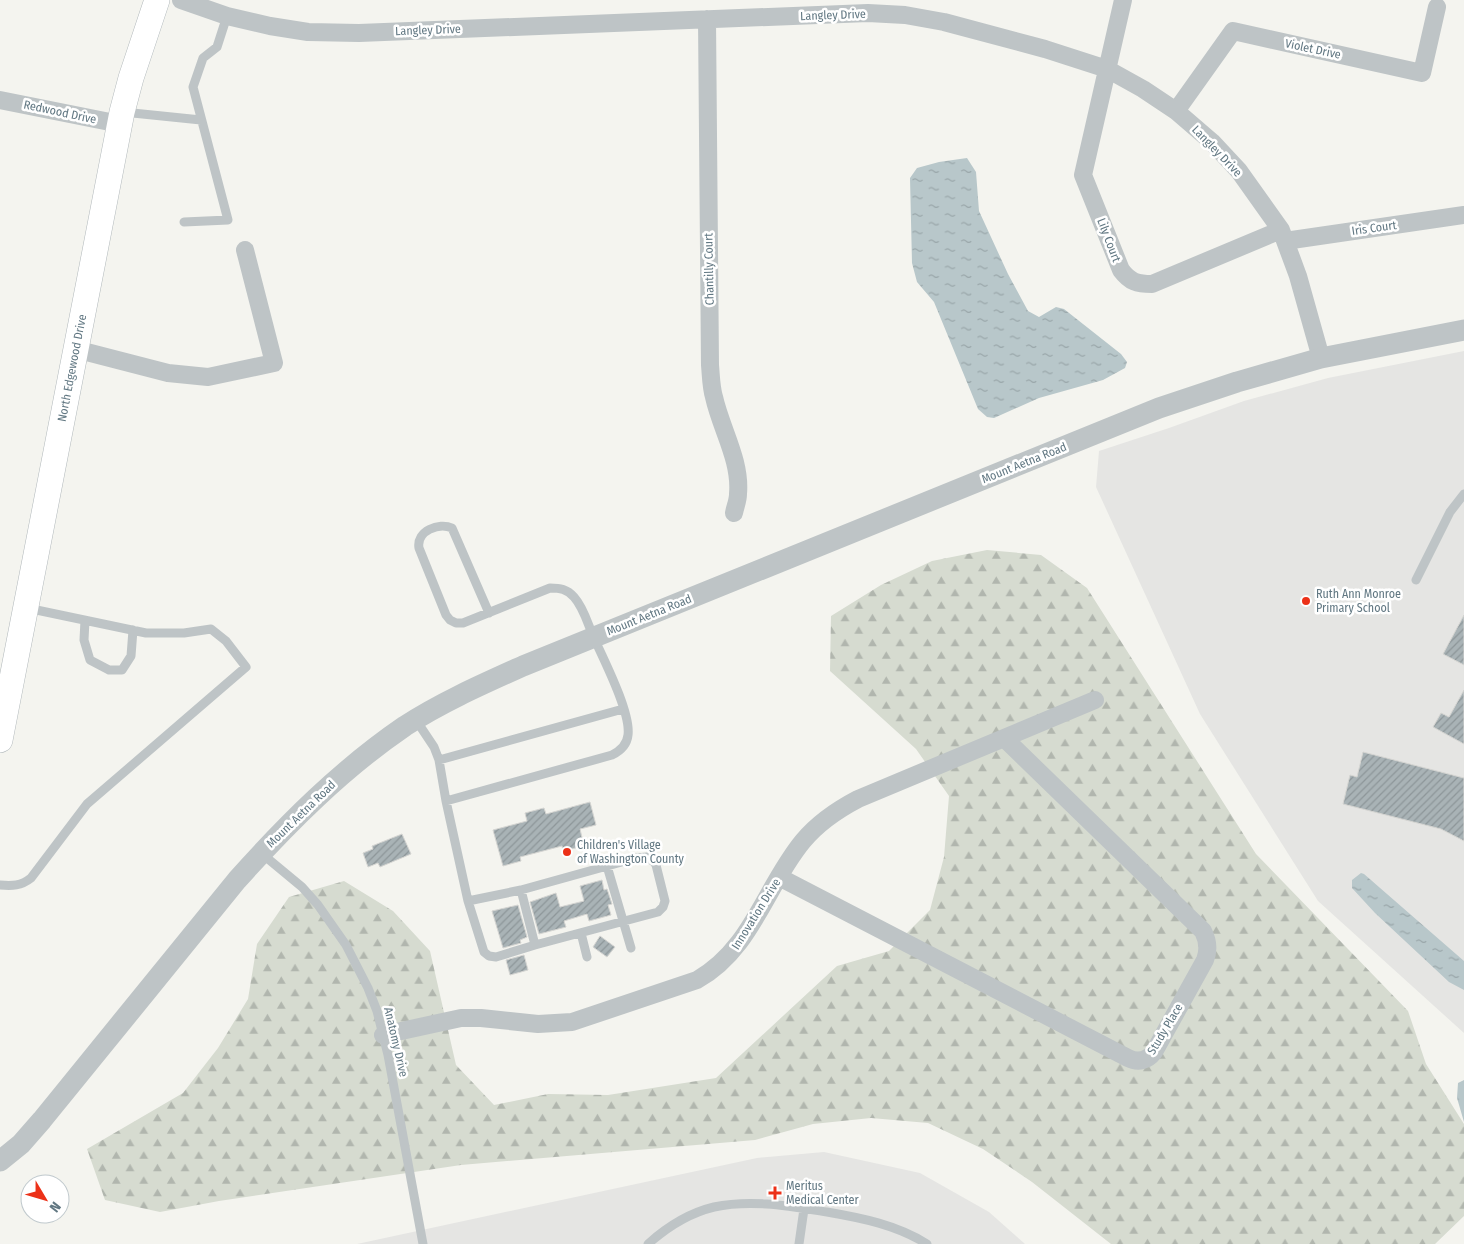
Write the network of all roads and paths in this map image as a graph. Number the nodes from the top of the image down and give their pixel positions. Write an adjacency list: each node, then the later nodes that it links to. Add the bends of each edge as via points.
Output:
1 (157, 0): 10 (main road, North Edgewood Drive)
2 (181, 0): 5 (street, Langley Drive)
3 (1123, 0): 7 (street)
4 (1438, 7): 9 (street, Violet Drive, via 1422,73 1233,31)
5 (227, 16): 6 (street, Langley Drive, via 308,32 351,33); 11 (lane, via 217,47 203,58 193,87)
6 (706, 19): 7 (street, Langley Drive, via 868,13 905,15 944,22); 20 (street, Chantilly Court, via 710,366 713,396 738,476)
7 (1107, 69): 9 (street, Langley Drive); 14 (street, Lily Court, via 1083,175 1128,280 1152,284)
8 (0, 100): 10 (street, Redwood Drive)
9 (1176, 111): 14 (street, Langley Drive, via 1238,170)
10 (121, 118): 11 (lane); 17 (main road, North Edgewood Drive)
11 (201, 120): 13 (lane, via 228,220)
12 (1464, 215): 14 (street, Iris Court)
13 (184, 222)
14 (1283, 236): 18 (street, Langley Drive)
15 (246, 250): 17 (street, via 274,363 208,378 168,373)
16 (1464, 330): 18 (street, Mount Aetna Road)
17 (76, 349): 22 (main road, North Edgewood Drive)
18 (1321, 358): 26 (street, Mount Aetna Road, via 1159,408)
19 (1464, 494): 21 (lane, via 1450,512)
20 (734, 514)
21 (1416, 580)
22 (25, 608): 24 (lane); 31 (main road, North Edgewood Drive)
23 (489, 613): 23 (lane, via 463,623 450,620 419,548 418,543 424,533 440,525 452,528); 26 (lane, via 550,588 558,588 566,590 578,602)
24 (85, 620): 25 (lane); 25 (lane, via 84,640 90,660 109,670 122,670 131,656)
25 (133, 630): 37 (lane, via 184,633 211,629 226,641 246,667 87,804 31,878 23,884)
26 (594, 638): 28 (lane); 29 (street, Mount Aetna Road, via 492,679)
27 (1095, 700): 30 (street, Innovation Drive)
28 (623, 710): 32 (lane); 33 (lane, via 628,738 620,751)
29 (416, 720): 32 (lane); 34 (street, Mount Aetna Road, via 327,787)
30 (1004, 738): 36 (street, Innovation Drive, via 858,799 837,811 809,834); 36 (street, Study Place, via 1205,935 1208,945 1206,958 1154,1052 1147,1059 1137,1061 1128,1058)
31 (0, 740)
32 (439, 760): 33 (lane)
33 (446, 801): 39 (lane)
34 (261, 853): 45 (lane, Anatomy Drive, via 302,887 333,925 358,966); 46 (street, Mount Aetna Road, via 42,1120)
35 (607, 866): 38 (lane); 40 (lane); 40 (lane, via 642,858 651,859 656,865 665,901 663,907 658,912)
36 (779, 877): 45 (street, Innovation Drive, via 735,950 714,970 688,984 572,1022 538,1024 460,1018)
37 (0, 885)
38 (521, 890): 39 (lane); 42 (lane)
39 (468, 901): 42 (lane, via 488,956 496,958)
40 (623, 921): 41 (lane); 43 (lane)
41 (581, 932): 42 (lane); 44 (lane)
42 (535, 945)
43 (631, 948)
44 (587, 958)
45 (384, 1035): 48 (lane, Anatomy Drive)
46 (0, 1162)
47 (804, 1208): 49 (lane, via 747,1203 714,1207 683,1219); 50 (lane); 51 (lane, via 884,1224)
48 (423, 1244)
49 (648, 1244)
50 (799, 1244)
51 (928, 1244)

